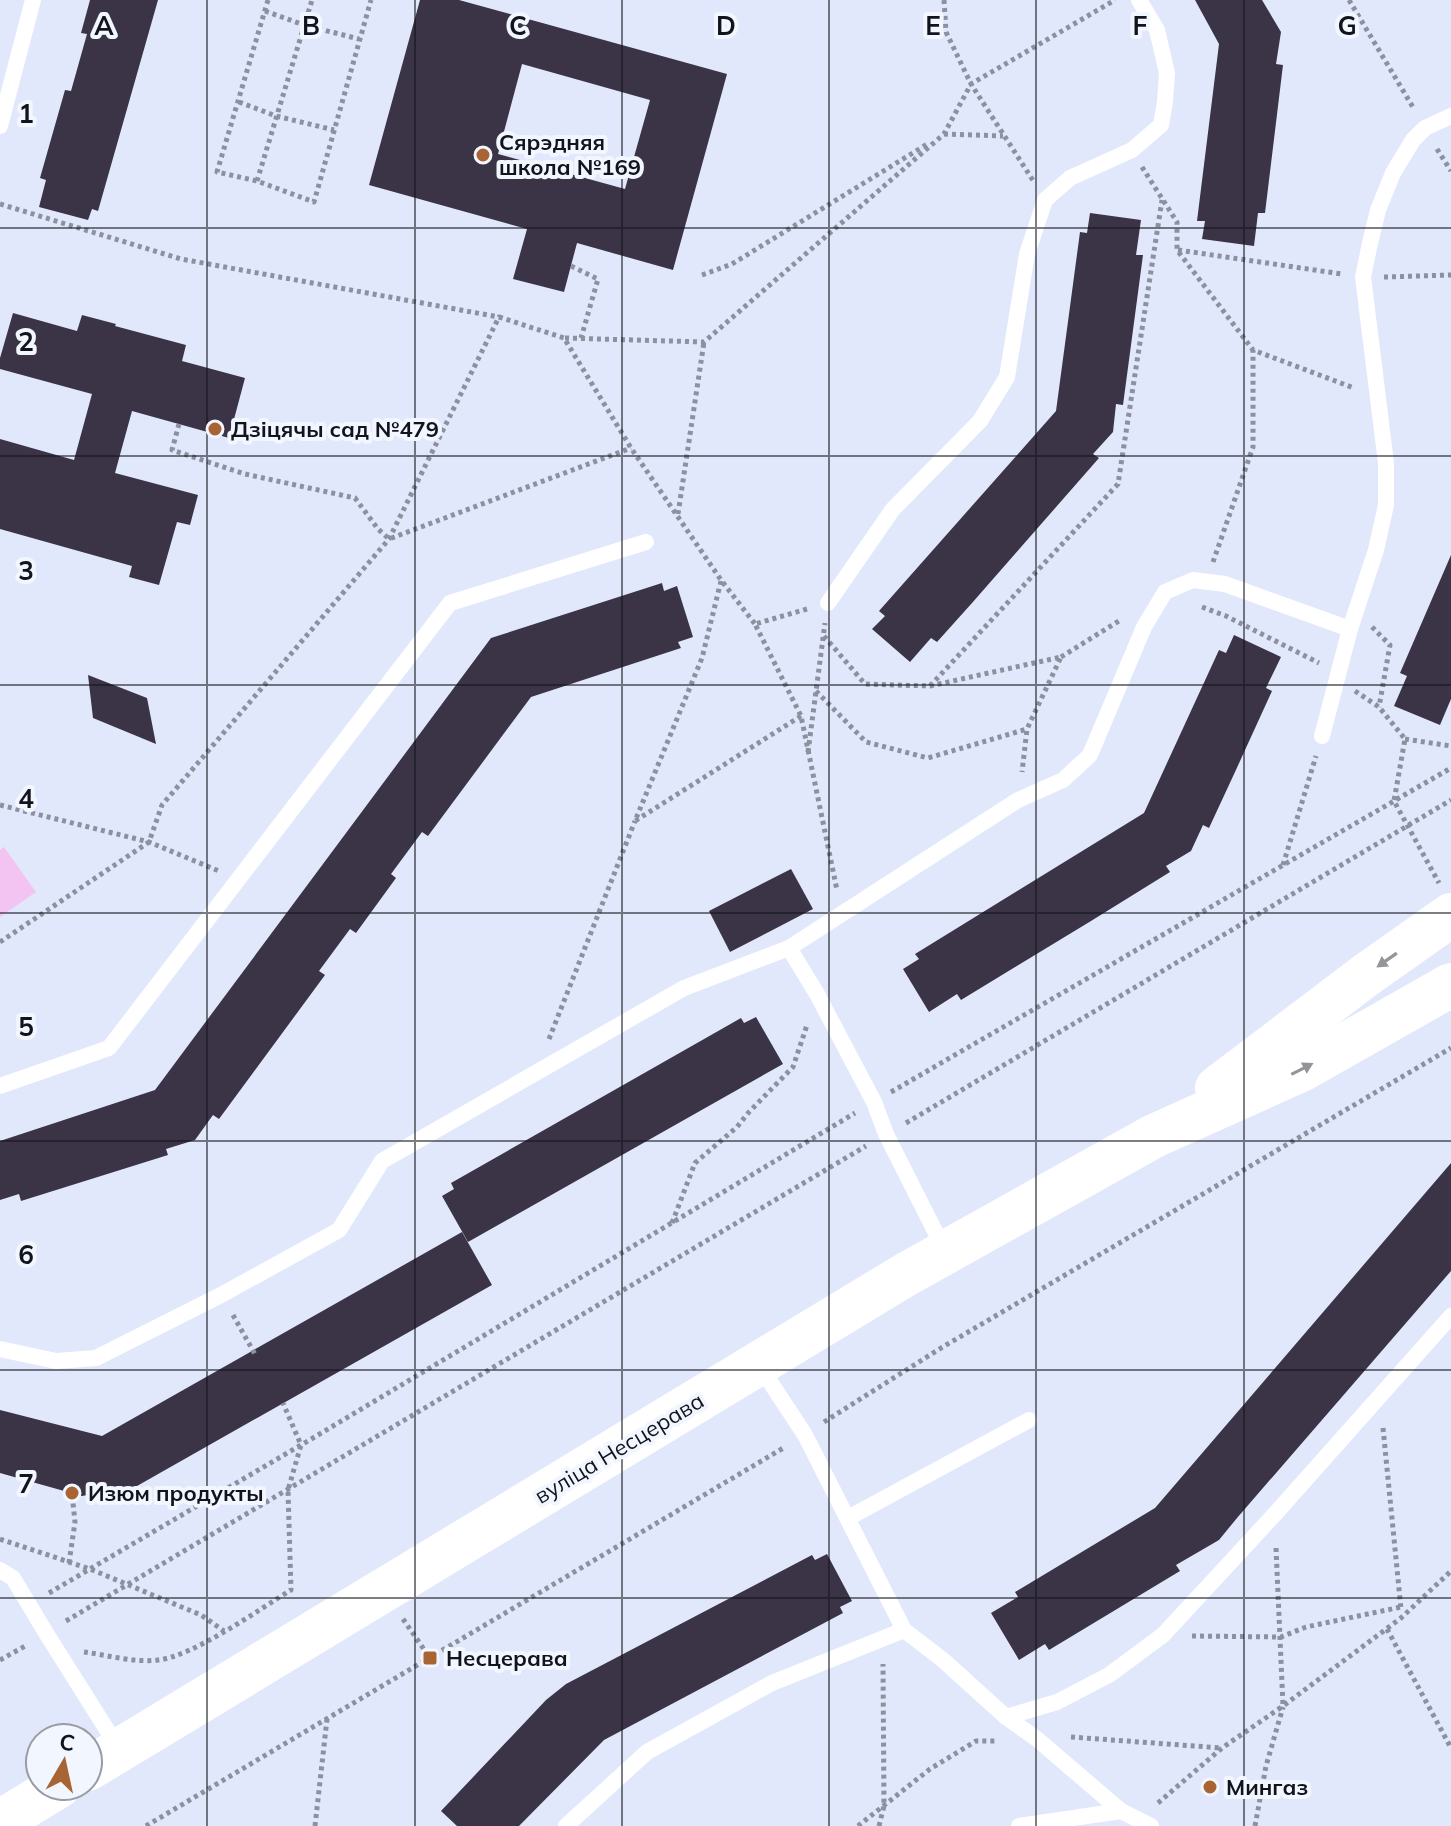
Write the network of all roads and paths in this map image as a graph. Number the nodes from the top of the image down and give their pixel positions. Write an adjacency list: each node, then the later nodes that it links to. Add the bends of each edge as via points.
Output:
1 (33, 0): 16 (lane)
2 (268, 0): 9 (path)
3 (312, 0): 10 (path)
4 (371, 0): 11 (path)
5 (944, 0): 12 (path, via 946,32)
6 (1115, 0): 12 (path)
7 (1139, 0): 21 (lane, via 1157,30 1167,73 1161,125)
8 (1349, 0): 17 (path)
9 (265, 11): 10 (path); 13 (path)
10 (304, 25): 11 (path); 14 (path)
11 (359, 39): 18 (path)
12 (971, 84): 19 (path); 20 (path)
13 (239, 102): 14 (path); 23 (path, via 217,172)
14 (276, 116): 18 (path); 23 (path)
15 (1451, 116): 17 (lane)
16 (0, 126)
17 (1425, 128): 22 (path); 31 (lane, via 1393,173 1378,210)
18 (334, 130): 23 (path, via 314,202)
19 (944, 134): 20 (path); 29 (path, via 732,264); 35 (path)
20 (1003, 136): 24 (path)
21 (1132, 150): 24 (lane, via 1070,178); 25 (path)
22 (1451, 171)
23 (257, 181)
24 (1045, 200): 46 (lane, via 1027,254 1007,377 980,421 893,509)
25 (1162, 200): 27 (path, via 1177,222); 52 (path, via 1118,484)
26 (0, 204): 32 (path, via 181,259)
27 (1177, 250): 31 (path); 36 (path)
28 (571, 266): 34 (path, via 598,279)
29 (702, 275)
30 (1451, 275): 31 (path)
31 (1363, 277): 37 (lane)
32 (499, 317): 33 (path); 41 (path)
33 (564, 338): 34 (path); 39 (path)
34 (581, 338): 35 (path)
35 (704, 342): 40 (path)
36 (1253, 350): 37 (path); 44 (path, via 1253,447 1215,561)
37 (1377, 397): 48 (lane, via 1386,505)
38 (179, 424): 41 (path, via 172,450 245,474 355,498)
39 (631, 448): 40 (path); 41 (path)
40 (678, 515): 43 (path)
41 (389, 539): 65 (path, via 162,805)
42 (646, 542): 67 (lane, via 450,603)
43 (721, 580): 47 (path); 63 (path, via 702,658)
44 (1193, 580): 45 (lane); 48 (lane, via 1225,584)
45 (1165, 592): 50 (path); 51 (path, via 1318,662); 60 (lane, via 1144,627 1090,755 1063,780)
46 (828, 603): 47 (path); 49 (path)
47 (755, 624): 54 (path)
48 (1350, 629): 51 (lane)
49 (824, 635): 52 (path, via 865,684); 53 (path)
50 (1061, 657): 52 (path); 55 (path)
51 (1337, 678): 56 (lane); 57 (path, via 1379,707)
52 (930, 686)
53 (816, 691): 55 (path, via 866,742 928,758); 59 (path)
54 (801, 716): 59 (path); 63 (path)
55 (1027, 729): 60 (path)
56 (1322, 736): 66 (path)
57 (1405, 739): 58 (path); 64 (path, via 1394,801)
58 (1451, 746)
59 (808, 752): 69 (path)
60 (1018, 800): 69 (lane)
61 (1451, 800): 64 (path)
62 (0, 805): 65 (path)
63 (635, 821): 74 (path)
64 (1407, 826): 68 (path); 76 (path)
65 (149, 842): 67 (path); 70 (path)
66 (1283, 865)
67 (239, 878): 75 (lane, via 109,1048)
68 (1446, 902): 77 (main road, one-way to 77, via 1366,975)
69 (843, 914): 71 (lane)
70 (0, 942)
71 (789, 948): 73 (lane); 74 (lane, via 684,988)
72 (1451, 985): 77 (main road, one-way to 72, via 1301,1070)
73 (817, 994): 76 (lane); 78 (path, via 793,1067 695,1163)
74 (535, 1073): 80 (lane, via 382,1161 339,1230)
75 (0, 1086)
76 (886, 1134): 79 (lane); 90 (path)
77 (1154, 1136): 79 (main road, вуліца Несцерава)
78 (671, 1224)
79 (945, 1252): 84 (main road, вуліца Несцерава)
80 (221, 1295): 82 (lane, via 96,1358 56,1361); 83 (path)
81 (1451, 1316): 85 (lane)
82 (0, 1349)
83 (256, 1356)
84 (758, 1363): 93 (lane, via 805,1435); 100 (main road, вуліца Несцерава)
85 (1380, 1396): 92 (lane); 102 (path)
86 (283, 1403): 89 (path)
87 (1029, 1420): 93 (lane)
88 (318, 1435): 89 (path)
89 (301, 1445): 90 (path); 96 (path)
90 (288, 1490): 99 (path); 106 (path, via 291,1590)
91 (72, 1494): 95 (path, via 75,1522)
92 (1274, 1515): 108 (lane); 109 (path)
93 (848, 1518): 105 (lane)
94 (0, 1539): 95 (path)
95 (69, 1563): 96 (path)
96 (90, 1569): 99 (path); 101 (path)
97 (0, 1570): 101 (lane, via 13,1578)
98 (1451, 1571): 103 (path)
99 (127, 1585): 106 (path, via 201,1615); 107 (path)
100 (384, 1591): 111 (path); 120 (main road, вуліца Несцерава)
101 (29, 1605): 107 (lane)
102 (1401, 1607): 103 (path); 109 (path)
103 (1401, 1618): 104 (path)
104 (1387, 1629): 113 (path); 119 (path)
105 (904, 1630): 110 (lane); 114 (lane)
106 (224, 1631): 107 (path, via 158,1660 74,1651)
107 (46, 1633): 112 (path); 116 (lane)
108 (1163, 1635): 109 (path); 114 (lane, via 1070,1696)
109 (1281, 1637): 113 (path)
110 (883, 1639): 122 (path); 126 (lane, via 772,1683 647,1752)
111 (430, 1658)
112 (0, 1660)
113 (1283, 1706): 118 (path); 131 (path)
114 (1006, 1717): 117 (lane)
115 (327, 1718): 125 (path)
116 (87, 1722)
117 (1037, 1739): 118 (path, via 1058,1736); 122 (path, via 976,1741); 123 (lane)
118 (1222, 1748): 123 (path, via 1148,1811)
119 (1451, 1748)
120 (104, 1759)
121 (33, 1802): 124 (main road)
122 (884, 1806): 127 (path); 128 (path)
123 (1121, 1811): 129 (lane); 130 (lane)
124 (0, 1822)
125 (315, 1826)
126 (566, 1826)
127 (858, 1826)
128 (879, 1826)
129 (1019, 1826)
130 (1151, 1826)
131 (1255, 1826)

